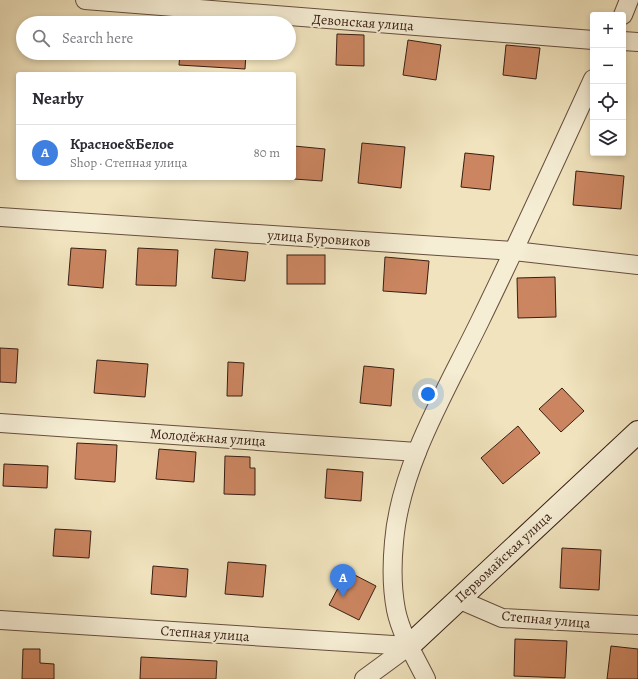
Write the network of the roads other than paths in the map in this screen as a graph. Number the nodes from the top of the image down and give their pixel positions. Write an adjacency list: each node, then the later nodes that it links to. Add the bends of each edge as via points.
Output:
1 (86, 0): 4 (street, Девонская улица)
2 (629, 0): 3 (street)
3 (623, 12)
4 (289, 16)
5 (296, 17): 6 (street, Девонская улица)
6 (590, 40)
7 (626, 41): 8 (street)
8 (638, 42)
9 (591, 84): 11 (street)
10 (0, 217): 11 (street, улица Буровиков)
11 (514, 251): 12 (street, улица Буровиков); 15 (street)
12 (638, 265)
13 (0, 423): 15 (street, Молодёжная улица)
14 (638, 432): 16 (street, Первомайская улица)
15 (417, 452): 19 (street, via 398,510 394,542 396,610)
16 (458, 599): 18 (street, Степная улица, via 502,618); 19 (street, Первомайская улица)
17 (0, 620): 19 (street, Степная улица)
18 (638, 625)
19 (409, 646): 20 (street, Первомайская улица); 21 (street)
20 (364, 679)
21 (426, 679)

